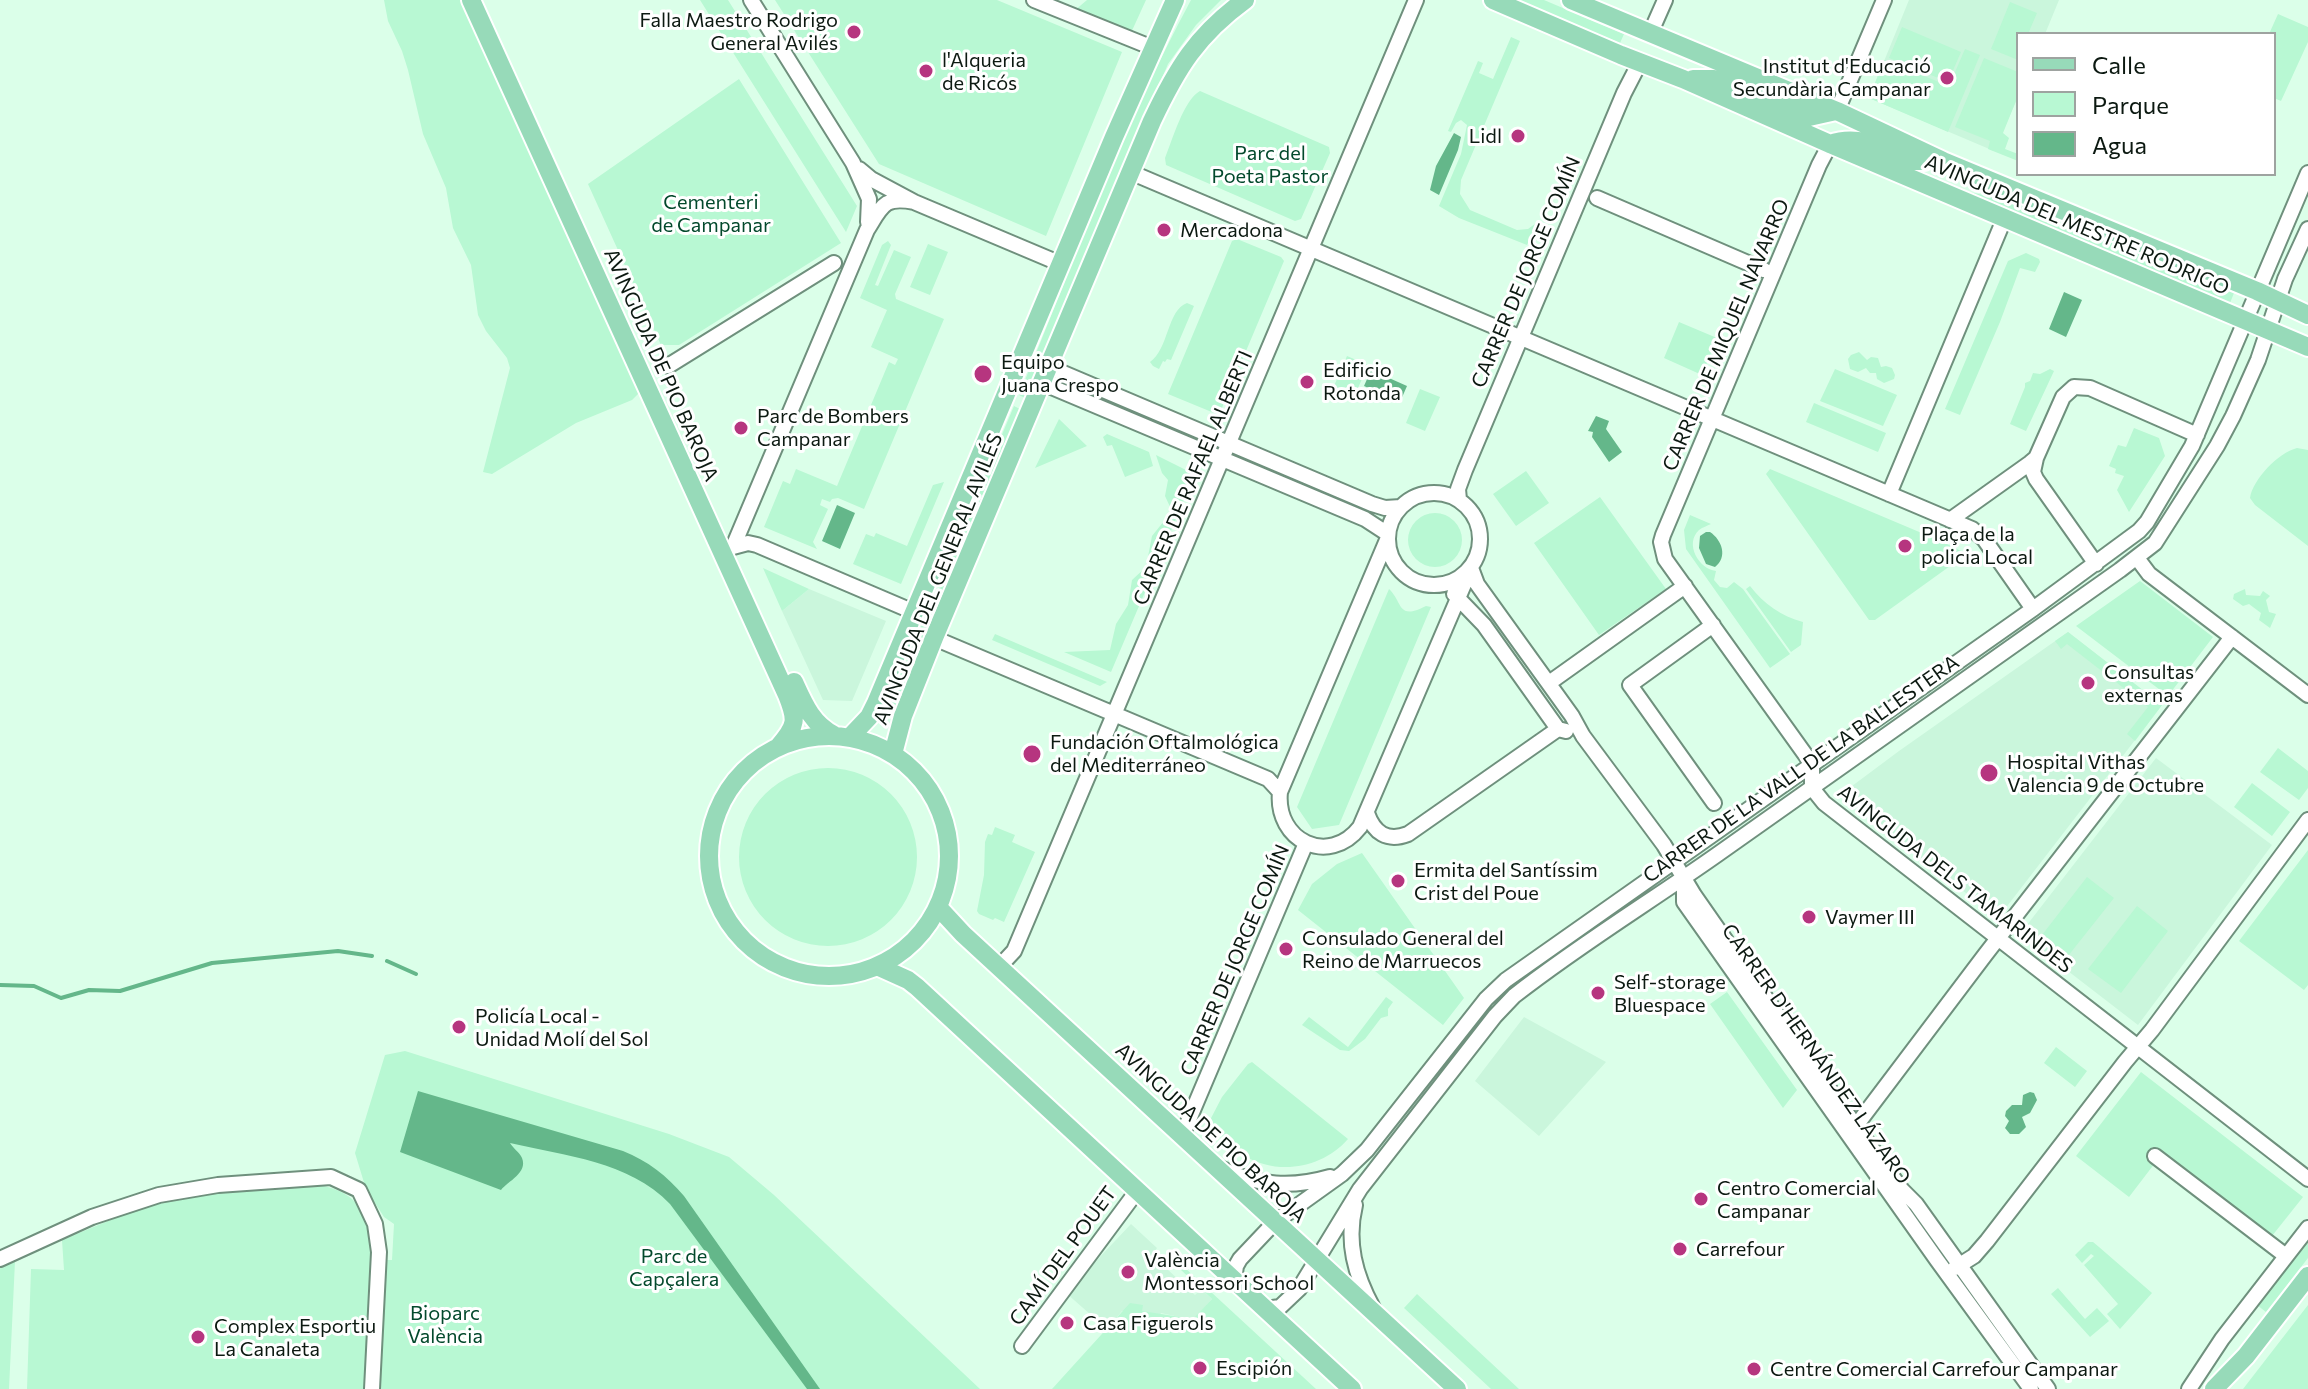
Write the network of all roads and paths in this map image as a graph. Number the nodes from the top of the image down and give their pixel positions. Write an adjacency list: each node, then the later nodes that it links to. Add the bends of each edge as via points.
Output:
1 (471, 0): 68 (main road, AVINGUDA DE PIO BAROJA, via 787,695 794,725)
2 (484, 0): 50 (main road, AVINGUDA DE PIO BAROJA)
3 (751, 0): 19 (street)
4 (1034, 0): 13 (street)
5 (1175, 0): 13 (main road, AVINGUDA DEL GENERAL AVILÉS)
6 (1245, 0): 20 (main road, AVINGUDA DEL GENERAL AVILÉS, via 1205,34 1179,68)
7 (1416, 0): 27 (street, CARRER DE RAFAEL ALBERTI)
8 (1493, 0): 14 (main road, AVINGUDA DEL MESTRE RODRIGO)
9 (1571, 0): 12 (main road, AVINGUDA DEL MESTRE RODRIGO)
10 (1665, 0): 12 (street)
11 (1883, 5): 16 (street)
12 (1650, 34): 16 (main road, AVINGUDA DEL MESTRE RODRIGO)
13 (1153, 48): 29 (main road, AVINGUDA DEL GENERAL AVILÉS)
14 (1640, 62): 15 (main road, AVINGUDA DEL MESTRE RODRIGO); 36 (street, CARRER DE JORGE COMÍN)
15 (1683, 79): 16 (main road, via 1714,79 1809,117); 17 (main road, AVINGUDA DEL MESTRE RODRIGO)
16 (1837, 111): 18 (main road, AVINGUDA DEL MESTRE RODRIGO)
17 (1830, 144): 18 (main road, AVINGUDA DEL MESTRE RODRIGO, via 1859,140 1914,161); 24 (main road, AVINGUDA DEL MESTRE RODRIGO); 40 (street, CARRER DE MIQUEL NAVARRO)
18 (1943, 161): 31 (main road, AVINGUDA DEL MESTRE RODRIGO)
19 (853, 163): 23 (street); 26 (street, via 869,199)
20 (1130, 172): 27 (street); 39 (main road, AVINGUDA DEL GENERAL AVILÉS)
21 (2308, 173): 31 (street, CARRER DE LA VALL DE LA BALLESTERA)
22 (1597, 198): 30 (street)
23 (914, 202): 26 (street, via 898,199 884,204); 29 (street)
24 (2005, 217): 34 (main road, AVINGUDA DEL MESTRE RODRIGO); 45 (street)
25 (2308, 229): 32 (street, CARRER DE LA VALL DE LA BALLESTERA)
26 (867, 230): 50 (street)
27 (1311, 249): 36 (street); 42 (street, CARRER DE RAFAEL ALBERTI)
28 (834, 263): 38 (street)
29 (1061, 264): 58 (main road, AVINGUDA DEL GENERAL AVILÉS)
30 (1764, 270)
31 (2257, 291): 32 (main road, AVINGUDA DEL MESTRE RODRIGO); 34 (street, CARRER DE LA VALL DE LA BALLESTERA)
32 (2278, 301): 33 (main road, AVINGUDA DEL MESTRE RODRIGO); 35 (street, CARRER DE LA VALL DE LA BALLESTERA)
33 (2308, 315)
34 (2245, 320): 35 (main road, AVINGUDA DEL MESTRE RODRIGO); 41 (street, CARRER DE LA VALL DE LA BALLESTERA)
35 (2268, 330): 37 (main road, AVINGUDA DEL MESTRE RODRIGO); 51 (street, CARRER DE LA VALL DE LA BALLESTERA, via 2217,446 2162,535)
36 (1520, 337): 40 (street); 46 (street, CARRER DE JORGE COMÍN, via 1459,484)
37 (2307, 347)
38 (668, 366)
39 (1045, 375): 42 (street); 44 (street); 61 (main road, AVINGUDA DEL GENERAL AVILÉS)
40 (1712, 419): 45 (street); 55 (street, CARRER DE MIQUEL NAVARRO, via 1661,542 1665,559)
41 (2197, 435): 43 (street, via 2090,388 2074,387 2063,397); 52 (street, CARRER DE LA VALL DE LA BALLESTERA, via 2147,522)
42 (1229, 443): 44 (street, CARRER DE RAFAEL ALBERTI); 47 (street, via 1372,504)
43 (2036, 458): 48 (street); 52 (street, via 2036,479)
44 (1223, 459): 49 (street, via 1365,519); 64 (street, CARRER DE RAFAEL ALBERTI)
45 (1889, 494): 48 (street)
46 (1459, 500): 47 (street, via 1431,493); 53 (street, via 1472,512 1481,541)
47 (1401, 507): 49 (street)
48 (1950, 520): 57 (street, via 1984,539)
49 (1388, 537): 54 (street, via 1393,562 1402,573 1414,582); 72 (street)
50 (733, 547): 58 (street, via 757,545); 66 (main road, AVINGUDA DE PIO BAROJA, via 807,711 825,731)
51 (2137, 558): 60 (street, via 2149,574); 71 (street, CARRER DE LA VALL DE LA BALLESTERA)
52 (2096, 564): 57 (street, CARRER DE LA VALL DE LA BALLESTERA)
53 (1471, 568): 54 (street); 56 (street, CARRER DE JORGE COMÍN); 62 (street, CARRER D'HERNÁNDEZ LÁZARO, via 1477,584)
54 (1441, 585): 56 (street)
55 (1685, 586): 59 (street); 62 (street)
56 (1459, 597): 65 (street); 74 (street, CARRER DE JORGE COMÍN)
57 (2033, 609): 70 (street, CARRER DE LA VALL DE LA BALLESTERA)
58 (914, 612): 66 (main road, AVINGUDA DEL GENERAL AVILÉS, via 869,717)
59 (1713, 625): 70 (street); 73 (street, via 1630,685)
60 (2232, 637): 63 (street); 80 (street)
61 (934, 638): 64 (street); 69 (main road, AVINGUDA DEL GENERAL AVILÉS)
62 (1549, 683): 67 (street, CARRER D'HERNÁNDEZ LÁZARO)
63 (2307, 693)
64 (1115, 714): 72 (street, via 1268,779); 82 (street, CARRER DE RAFAEL ALBERTI, via 1014,951)
65 (1558, 729): 67 (street); 74 (street, via 1399,837 1381,834)
66 (842, 736): 68 (main road, via 806,737); 69 (main road)
67 (1583, 736): 77 (street, CARRER D'HERNÁNDEZ LÁZARO)
68 (779, 746): 81 (main road, via 742,772 714,819 709,874 720,909 741,939 787,969 841,976)
69 (893, 754): 79 (main road, via 920,776 945,822 949,865)
70 (1812, 764): 71 (street, AVINGUDA DELS TAMARINDES); 77 (street, CARRER DE LA VALL DE LA BALLESTERA)
71 (1812, 788): 78 (street, CARRER DE LA VALL DE LA BALLESTERA); 80 (street, AVINGUDA DELS TAMARINDES, via 1824,803)
72 (1280, 792): 76 (street, CARRER DE JORGE COMÍN, via 1286,826)
73 (1714, 803)
74 (1367, 813): 76 (street, CARRER DE JORGE COMÍN, via 1345,840 1332,846)
75 (2308, 820): 83 (street)
76 (1306, 843): 85 (street, CARRER DE JORGE COMÍN)
77 (1674, 862): 78 (street, CARRER D'HERNÁNDEZ LÁZARO); 88 (street, CARRER DE LA VALL DE LA BALLESTERA, via 1496,989)
78 (1684, 878): 84 (street, CARRER D'HERNÁNDEZ LÁZARO, via 1684,902); 90 (street, CARRER DE LA VALL DE LA BALLESTERA, via 1514,996)
79 (938, 907): 81 (main road, via 916,939); 82 (main road, AVINGUDA DE PIO BAROJA)
80 (1998, 938): 83 (street, AVINGUDA DELS TAMARINDES); 84 (street)
81 (877, 966): 91 (main road, via 917,987)
82 (999, 967): 85 (main road, AVINGUDA DE PIO BAROJA)
83 (2138, 1047): 89 (street, AVINGUDA DELS TAMARINDES); 98 (street, via 1987,1241)
84 (1852, 1130): 97 (street, CARRER D'HERNÁNDEZ LÁZARO); 98 (street)
85 (1182, 1136): 87 (main road, AVINGUDA DE PIO BAROJA)
86 (2155, 1156): 94 (street)
87 (1210, 1163): 88 (street, via 1242,1177 1282,1185); 92 (main road, AVINGUDA DE PIO BAROJA)
88 (1342, 1174): 92 (street, CARRER DE LA VALL DE LA BALLESTERA)
89 (2308, 1179)
90 (1360, 1189): 96 (street, CARRER DE LA VALL DE LA BALLESTERA); 102 (street, via 1351,1219 1352,1253)
91 (1137, 1191): 100 (main road); 103 (street, CAMÍ DEL POUET)
92 (1275, 1222): 96 (main road, AVINGUDA DE PIO BAROJA); 100 (street, CARRER DE LA VALL DE LA BALLESTERA, via 1240,1259)
93 (2308, 1228): 94 (street)
94 (2286, 1256): 109 (street)
95 (0, 1259): 104 (street, via 92,1217 159,1195 331,1177 359,1190 375,1224 379,1252)
96 (1317, 1260): 101 (street, CARRER DE LA VALL DE LA BALLESTERA, via 1287,1302); 102 (main road, AVINGUDA DE PIO BAROJA)
97 (1937, 1260): 98 (street); 107 (street, CARRER D'HERNÁNDEZ LÁZARO)
98 (1961, 1266): 108 (street)
99 (2308, 1276): 110 (main road)
100 (1234, 1280): 101 (main road)
101 (1265, 1309): 105 (main road)
102 (1377, 1316): 106 (main road, AVINGUDA DE PIO BAROJA)
103 (1022, 1346)
104 (372, 1389)
105 (1352, 1389)
106 (1457, 1389)
107 (2031, 1389)
108 (2048, 1389)
109 (2189, 1389)
110 (2214, 1389)

